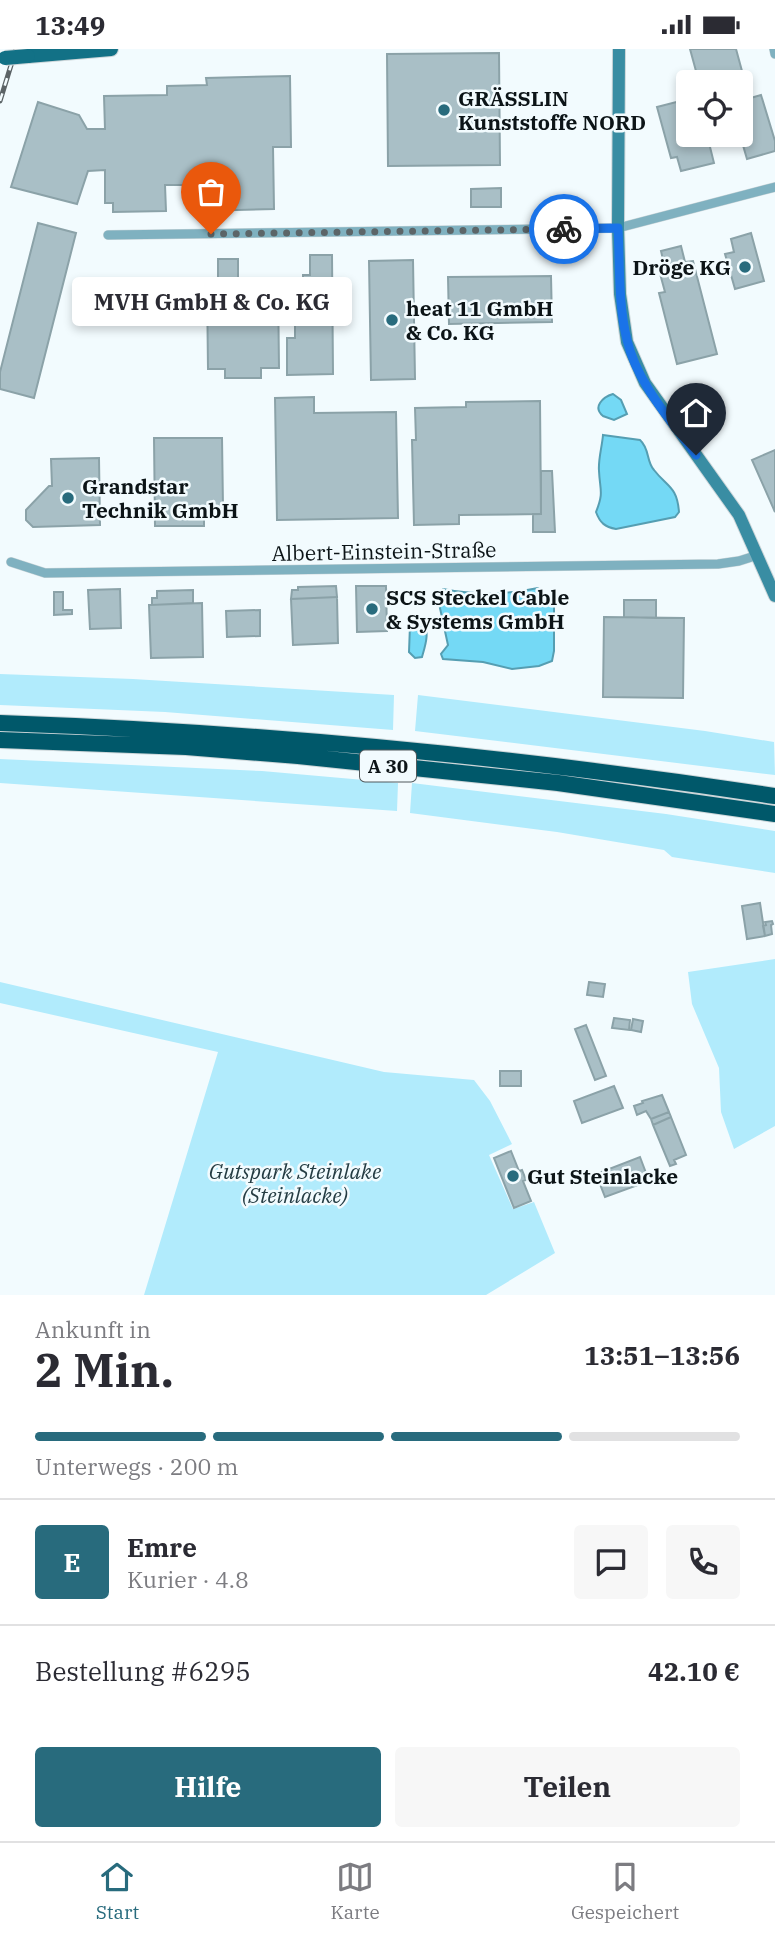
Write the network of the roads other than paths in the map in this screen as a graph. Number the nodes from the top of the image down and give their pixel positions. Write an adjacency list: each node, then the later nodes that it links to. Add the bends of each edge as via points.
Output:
1 (111, 49): 3 (main road, bridge)
2 (619, 49): 5 (street)
3 (3, 58)
4 (775, 187): 5 (street)
5 (618, 228): 6 (street); 7 (street, via 620,294 631,352 645,383 739,515)
6 (108, 235)
7 (758, 555): 8 (street, Albert-Einstein-Straße, via 718,564 45,573); 9 (street)
8 (11, 562)
9 (775, 596)
10 (0, 723): 12 (highway, A 30, via 416,751)
11 (0, 740): 13 (highway, A 30, via 298,756 558,783)
12 (774, 796)
13 (775, 814)

